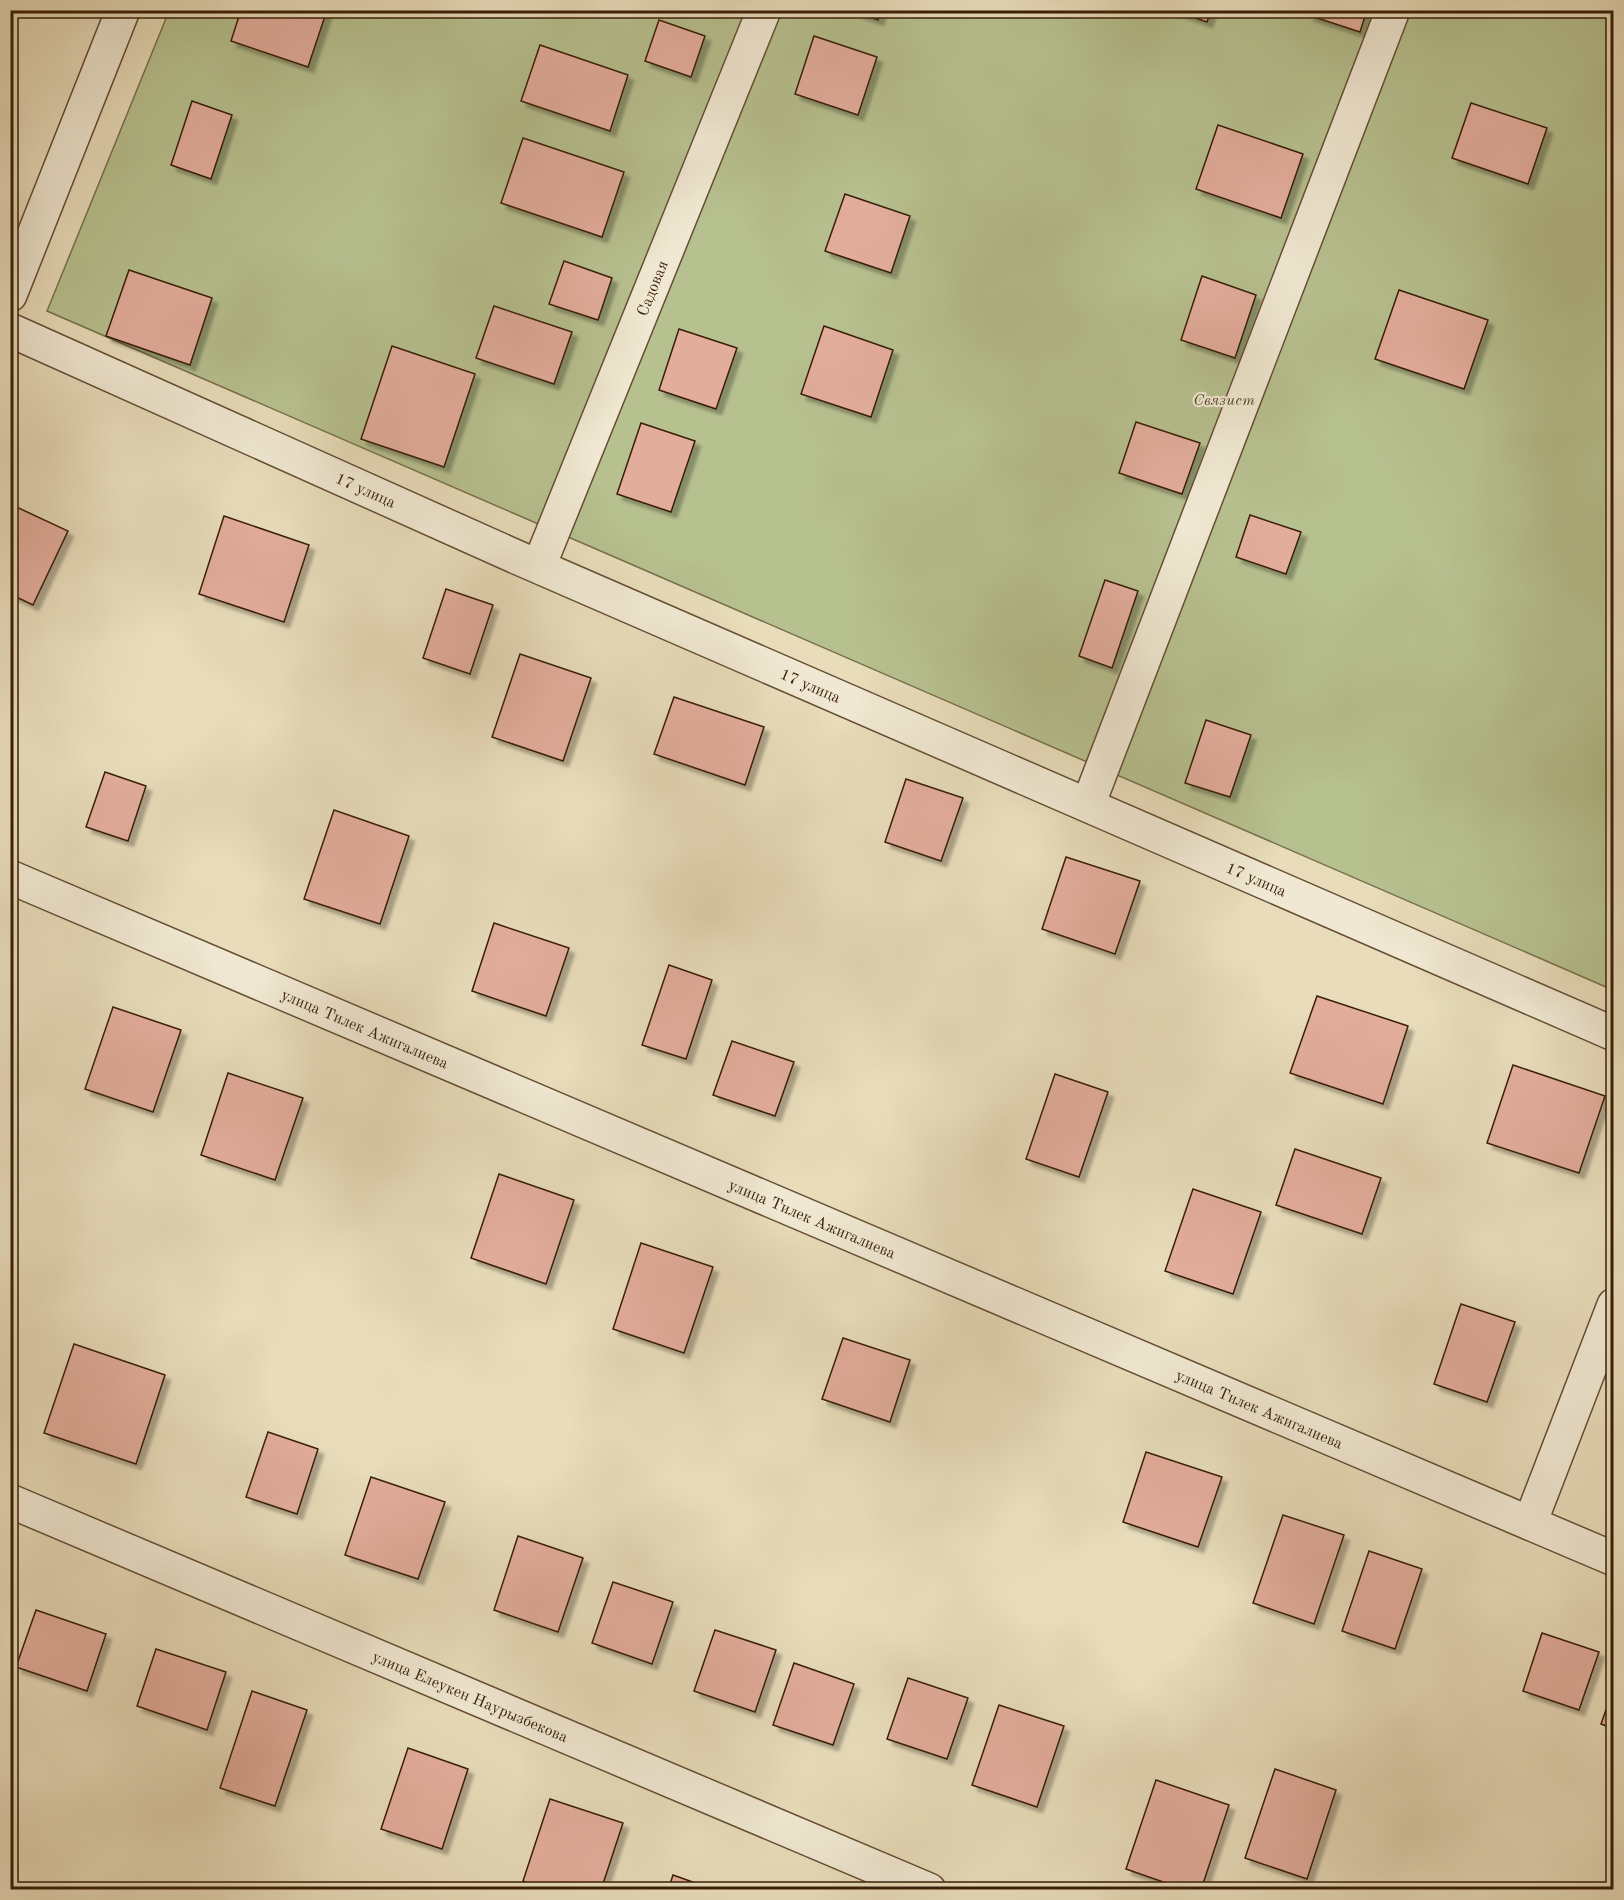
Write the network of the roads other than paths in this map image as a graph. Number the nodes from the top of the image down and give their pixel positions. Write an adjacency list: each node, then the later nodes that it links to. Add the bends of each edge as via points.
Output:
1 (123, 10): 4 (street)
2 (764, 10): 6 (street, Садовая)
3 (1393, 10): 7 (street)
4 (10, 295)
5 (10, 330): 6 (street, 17 улица)
6 (539, 567): 7 (street, 17 улица)
7 (1089, 805): 9 (street, 17 улица)
8 (10, 877): 12 (street, улица Тилек Ажигалиева)
9 (1614, 1034)
10 (1614, 1305): 12 (street)
11 (10, 1501): 14 (street, улица Елеукен Наурызбекова)
12 (1530, 1523): 13 (street, улица Тилек Ажигалиева)
13 (1614, 1559)
14 (929, 1890)

